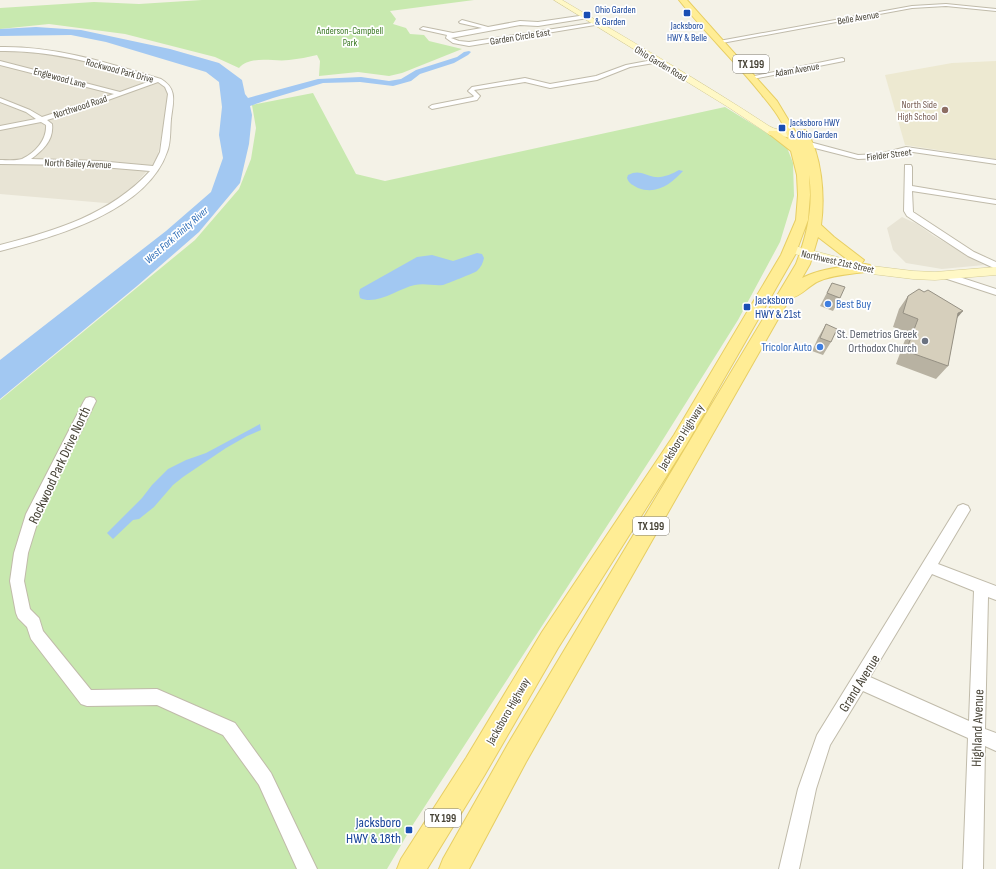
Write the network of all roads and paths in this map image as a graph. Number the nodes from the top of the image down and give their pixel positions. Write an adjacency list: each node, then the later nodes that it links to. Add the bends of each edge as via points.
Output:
1 (557, 0): 6 (street, Ohio Garden Road)
2 (689, 2): 14 (main road, Jacksboro Highway / TX 199)
3 (982, 9): 4 (street, Belle Avenue); 5 (street); 14 (street, Belle Avenue, via 946,5 912,7)
4 (996, 10)
5 (986, 14)
6 (586, 16): 9 (street, via 538,24); 10 (street, Ohio Garden Road)
7 (512, 17): 9 (street)
8 (462, 22): 11 (street)
9 (528, 23): 11 (street)
10 (598, 24): 13 (street, Garden Circle East, via 469,44 450,40 448,37); 17 (street, Ohio Garden Road)
11 (490, 28): 13 (street)
12 (423, 29): 13 (street)
13 (453, 35)
14 (726, 41): 19 (main road, Jacksboro Highway / TX 199)
15 (1, 51): 20 (street, Rockwood Park Drive, via 27,49 54,53)
16 (842, 60): 19 (street, Adam Avenue)
17 (658, 61): 24 (street, via 628,66 597,78 550,86 525,80 472,89 475,99); 27 (street, Ohio Garden Road)
18 (0, 64): 21 (street, Englewood Lane)
19 (757, 76): 22 (main road, Jacksboro Highway / TX 199); 28 (main road, Jacksboro Highway / TX 199)
20 (159, 80): 21 (street, Northwood Road); 33 (street, Rockwood Park Drive, via 170,89 171,99 164,152)
21 (120, 94): 25 (street, Northwood Road)
22 (783, 99)
23 (0, 100): 25 (street)
24 (432, 107)
25 (41, 118): 26 (street, Northwood Road); 29 (street, via 49,124 50,135)
26 (0, 128)
27 (769, 130): 28 (main road); 28 (street, Ohio Garden Road)
28 (799, 136): 31 (street, Fielder Street, via 858,157 879,156 906,149); 36 (main road, Jacksboro Highway / TX 199, via 814,167 818,196); 38 (main road, Jacksboro Highway / TX 199, via 804,195)
29 (24, 161): 30 (street, North Bailey Avenue); 33 (street, North Bailey Avenue, via 100,163)
30 (0, 162)
31 (996, 162)
32 (908, 167): 34 (street)
33 (156, 169): 37 (street, Rockwood Park Drive, via 136,191 105,211 56,232)
34 (908, 188): 35 (street); 40 (street, via 910,214)
35 (996, 202)
36 (814, 225): 38 (main road, Jacksboro Highway / TX 199); 39 (main road)
37 (0, 248)
38 (800, 248): 39 (street, Northwest 21st Street); 44 (main road, Jacksboro Highway / TX 199); 46 (main road, Jacksboro Highway / TX 199)
39 (861, 264): 42 (street, Northwest 21st Street, via 873,264 886,270); 44 (main road, via 808,279)
40 (996, 266)
41 (996, 271): 42 (street, Northwest 21st Street)
42 (939, 276): 43 (street, via 973,288)
43 (996, 292)
44 (777, 310): 46 (main road, Jacksboro Highway / TX 199)
45 (90, 401): 53 (street, Rockwood Park Drive North, via 34,514 21,553 17,581 23,613 34,623 36,634 87,698 157,698 229,729 265,779)
46 (679, 459): 54 (main road, Jacksboro Highway / TX 199, via 550,640); 55 (main road, Jacksboro Highway / TX 199)
47 (963, 510): 48 (street, Grand Avenue)
48 (930, 567): 49 (street); 50 (street, Grand Avenue)
49 (989, 590): 51 (street, Highland Avenue)
50 (860, 681): 51 (street); 56 (street, Grand Avenue, via 824,741 807,789)
51 (977, 734): 52 (street); 57 (street, Highland Avenue)
52 (996, 742)
53 (307, 869)
54 (411, 869)
55 (454, 869)
56 (789, 869)
57 (973, 869)

